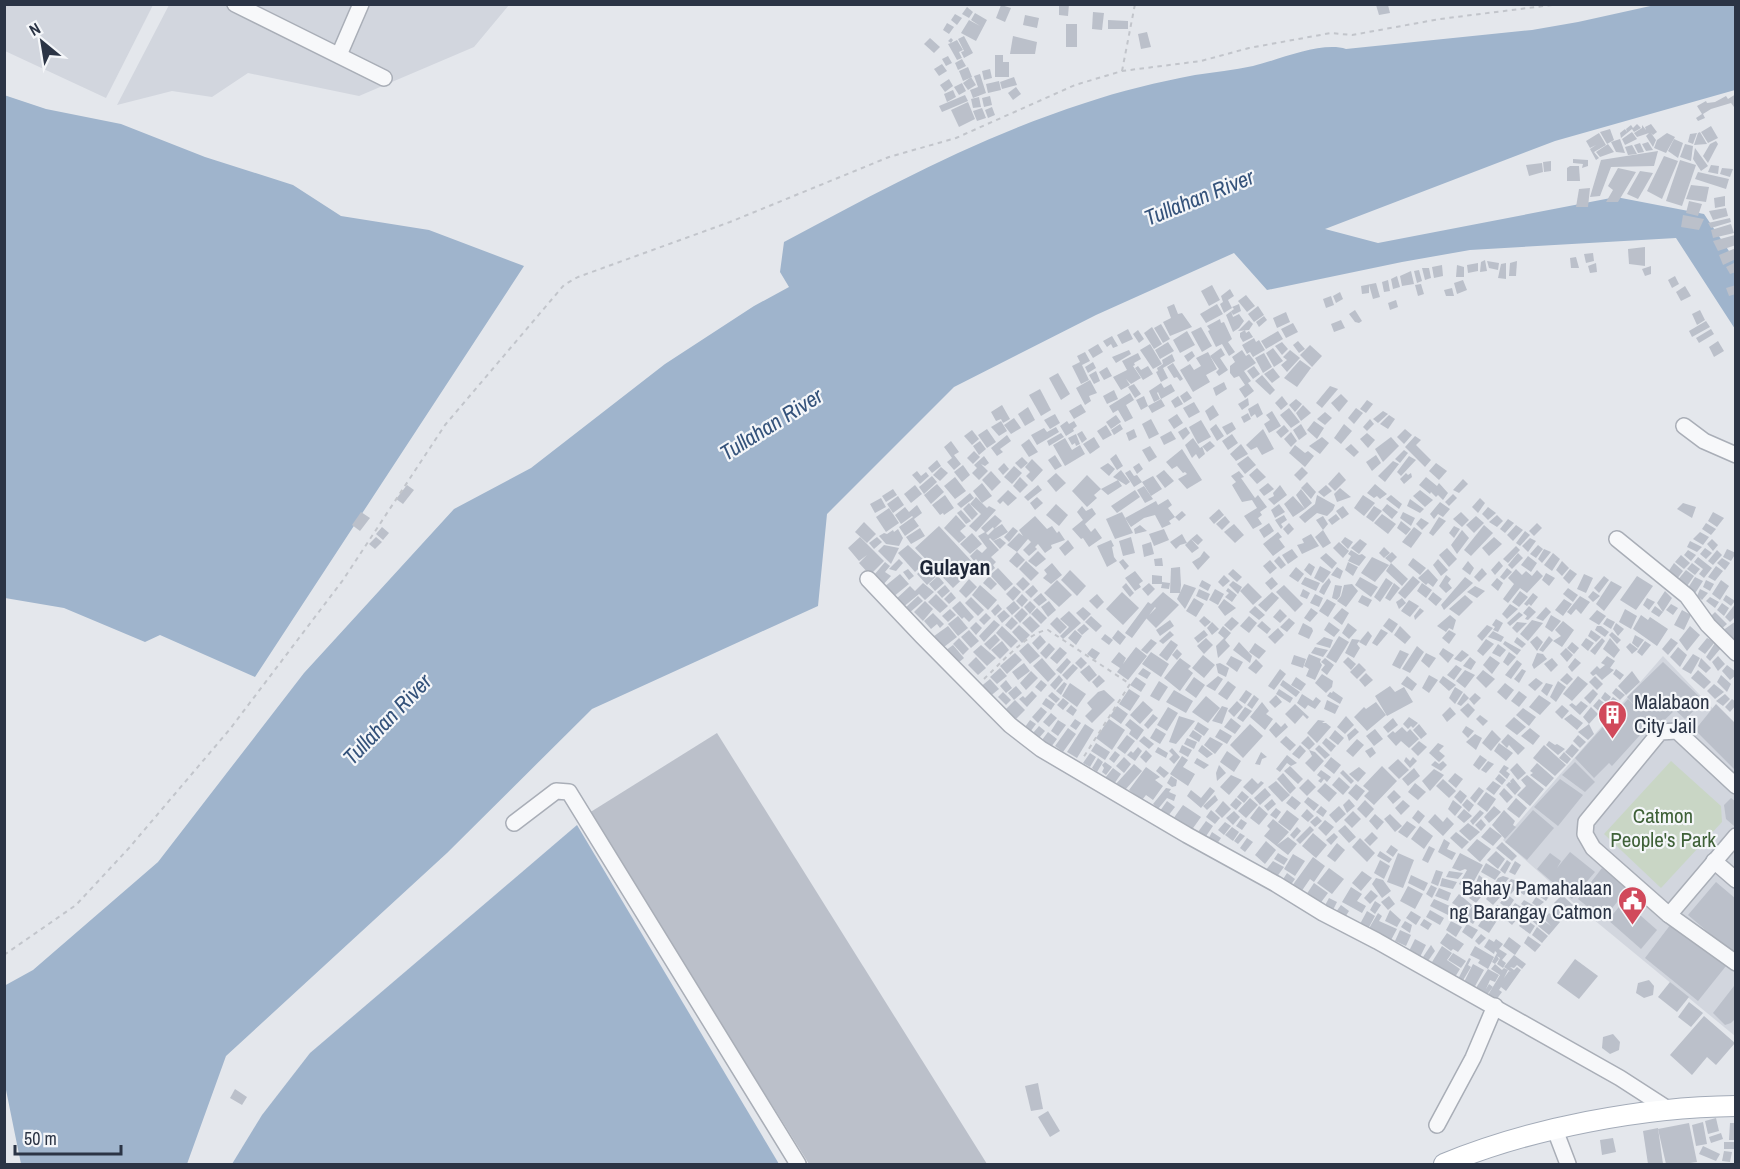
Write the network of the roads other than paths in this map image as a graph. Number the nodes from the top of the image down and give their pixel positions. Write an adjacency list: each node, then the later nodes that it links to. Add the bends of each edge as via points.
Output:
1 (235, 4): 3 (street)
2 (361, 4): 3 (street)
3 (339, 55): 4 (street)
4 (384, 78)
5 (1684, 426): 6 (street, via 1704,441)
6 (1736, 455)
7 (1617, 539): 9 (street, via 1687,596)
8 (868, 579): 17 (street, via 974,690 1041,749 1323,913)
9 (1736, 653)
10 (1736, 786): 15 (street, via 1677,731 1660,732 1586,822 1585,834 1593,848)
11 (514, 824): 22 (street, via 556,791 569,792)
12 (1736, 836): 13 (street)
13 (1714, 861): 14 (street); 15 (street)
14 (1736, 880)
15 (1669, 915): 16 (street)
16 (1736, 963)
17 (1495, 1006): 19 (street); 20 (street, via 1473,1058)
18 (1736, 1106): 19 (main road)
19 (1668, 1109): 21 (main road)
20 (1437, 1125)
21 (1555, 1130): 23 (main road); 24 (street)
22 (798, 1164)
23 (1444, 1164)
24 (1568, 1164)

